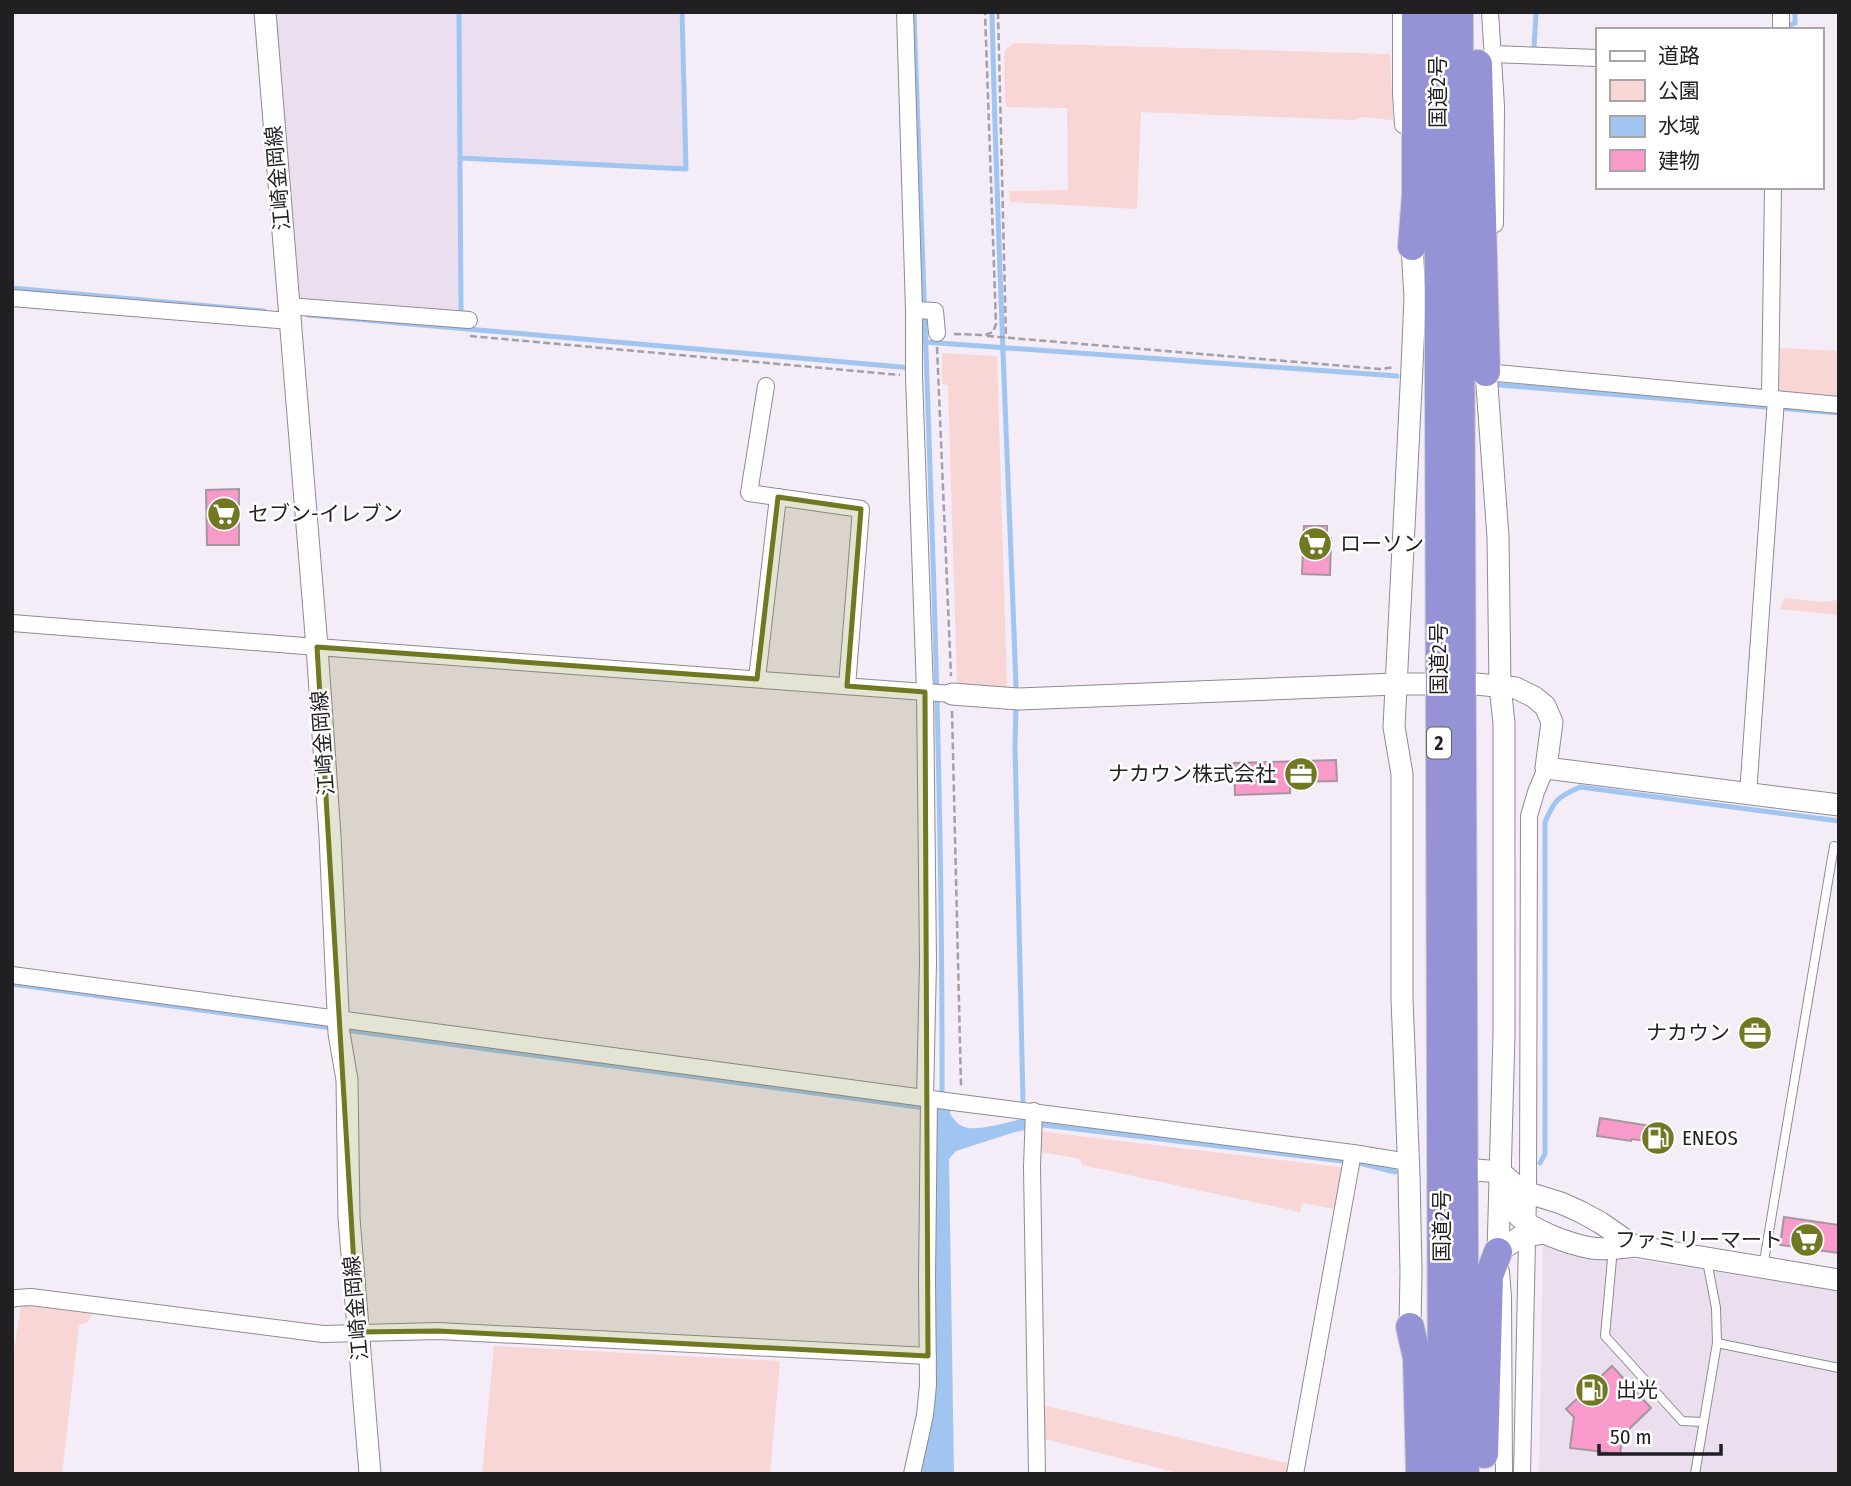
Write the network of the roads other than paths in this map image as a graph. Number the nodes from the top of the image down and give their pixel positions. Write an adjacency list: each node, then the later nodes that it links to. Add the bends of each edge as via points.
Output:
1 (265, 12): 15 (street, 江崎金岡線)
2 (905, 12): 14 (street)
3 (1401, 12): 12 (street, via 1401,94)
4 (1416, 12): 12 (highway)
5 (1438, 12): 65 (highway, 国道2号 / 2)
6 (1459, 12): 66 (highway, 国道2号 / 2)
7 (1475, 12): 18 (highway)
8 (1490, 12): 9 (street)
9 (1492, 54): 10 (street); 18 (street, via 1496,212)
10 (1596, 58)
11 (1773, 189): 20 (street)
12 (1412, 246): 26 (street, via 1419,367)
13 (12, 298): 15 (street)
14 (921, 310): 17 (street, via 935,311); 31 (street, via 914,371)
15 (288, 314): 16 (street); 24 (street, 江崎金岡線)
16 (469, 320)
17 (937, 339)
18 (1483, 372): 20 (street); 30 (street, via 1498,537)
19 (766, 386): 22 (street, via 749,493)
20 (1775, 403): 21 (street); 34 (street)
21 (1839, 405)
22 (778, 497): 25 (street); 29 (street, via 861,509)
23 (12, 623): 24 (street)
24 (317, 647): 25 (street); 38 (street, 江崎金岡線)
25 (757, 679): 29 (street)
26 (1396, 684): 27 (street); 32 (street, via 1019,699); 42 (street, via 1394,727 1402,774 1402,999)
27 (1425, 684)
28 (1476, 684): 30 (street)
29 (847, 686): 31 (street)
30 (1500, 686): 33 (street, via 1516,688 1545,706 1552,722); 44 (street, via 1504,723)
31 (927, 692): 32 (street); 39 (street, via 928,962)
32 (950, 694)
33 (1546, 768): 34 (street); 45 (street, via 1529,816)
34 (1748, 794): 35 (street)
35 (1839, 805)
36 (1834, 846): 50 (lane)
37 (12, 975): 38 (street)
38 (338, 1026): 39 (street); 54 (street, 江崎金岡線, via 347,1080 349,1218)
39 (936, 1103): 40 (street); 56 (street)
40 (1033, 1120): 41 (street); 61 (street)
41 (1352, 1159): 42 (street); 62 (street)
42 (1416, 1163): 53 (street)
43 (1476, 1170): 44 (street)
44 (1500, 1172): 45 (street); 46 (street, via 1513,1209); 48 (street)
45 (1528, 1194): 46 (street); 47 (street, via 1581,1212 1601,1223)
46 (1532, 1230): 47 (street, via 1590,1248); 48 (street); 69 (street)
47 (1621, 1243): 49 (street); 58 (lane, via 1605,1336 1682,1421)
48 (1498, 1252): 67 (highway, via 1489,1276); 68 (street, via 1503,1297)
49 (1706, 1258): 50 (street); 55 (lane, via 1716,1308)
50 (1763, 1267): 51 (street)
51 (1839, 1280)
52 (12, 1299): 54 (street, via 31,1297 323,1334)
53 (1410, 1327): 63 (street); 64 (highway, via 1417,1358)
54 (358, 1332): 56 (street, via 438,1331); 59 (street, 江崎金岡線)
55 (1717, 1343): 57 (lane); 58 (lane)
56 (928, 1356): 60 (street, via 925,1415)
57 (1839, 1368)
58 (1703, 1422): 70 (lane)
59 (370, 1474)
60 (912, 1474)
61 (1037, 1474)
62 (1295, 1474)
63 (1408, 1474)
64 (1420, 1474)
65 (1442, 1474)
66 (1465, 1474)
67 (1484, 1474)
68 (1504, 1474)
69 (1522, 1474)
70 (1695, 1474)

